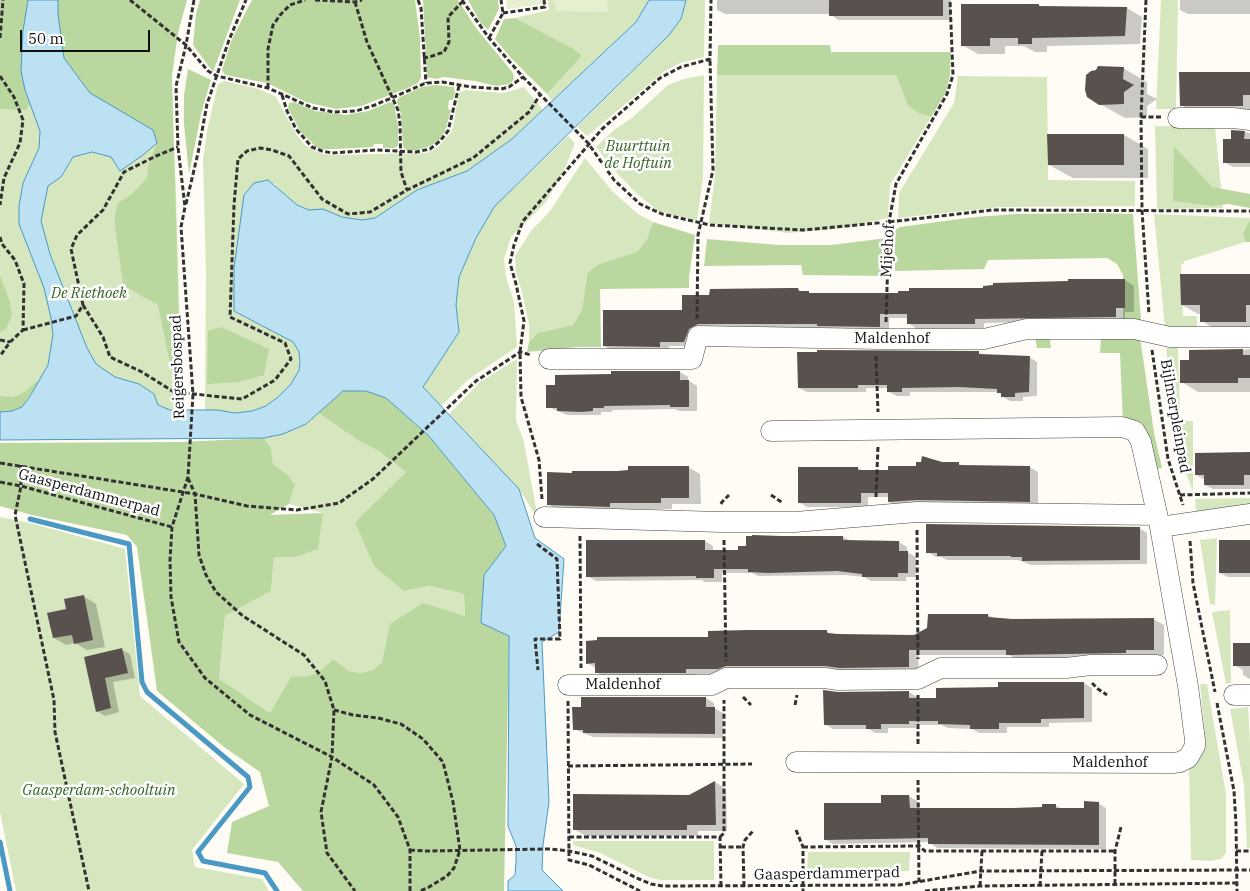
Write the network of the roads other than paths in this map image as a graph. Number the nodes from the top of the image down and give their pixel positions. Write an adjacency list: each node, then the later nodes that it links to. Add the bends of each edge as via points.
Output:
1 (1178, 118): 2 (street)
2 (1250, 120)
3 (1250, 336): 4 (street, Maldenhof, via 1170,337 1134,328 1027,329 984,339 698,336 692,359)
4 (549, 359)
5 (771, 431): 8 (street, Maldenhof, via 1129,428 1135,431 1141,442)
6 (1250, 514): 8 (street, via 1186,522)
7 (544, 517): 8 (street, via 795,522 916,512)
8 (1159, 521): 11 (street, Maldenhof, via 1195,740 1188,758 1166,763)
9 (1157, 665): 10 (street, Maldenhof, via 940,668 918,680 726,678 712,685)
10 (575, 685)
11 (796, 762)

